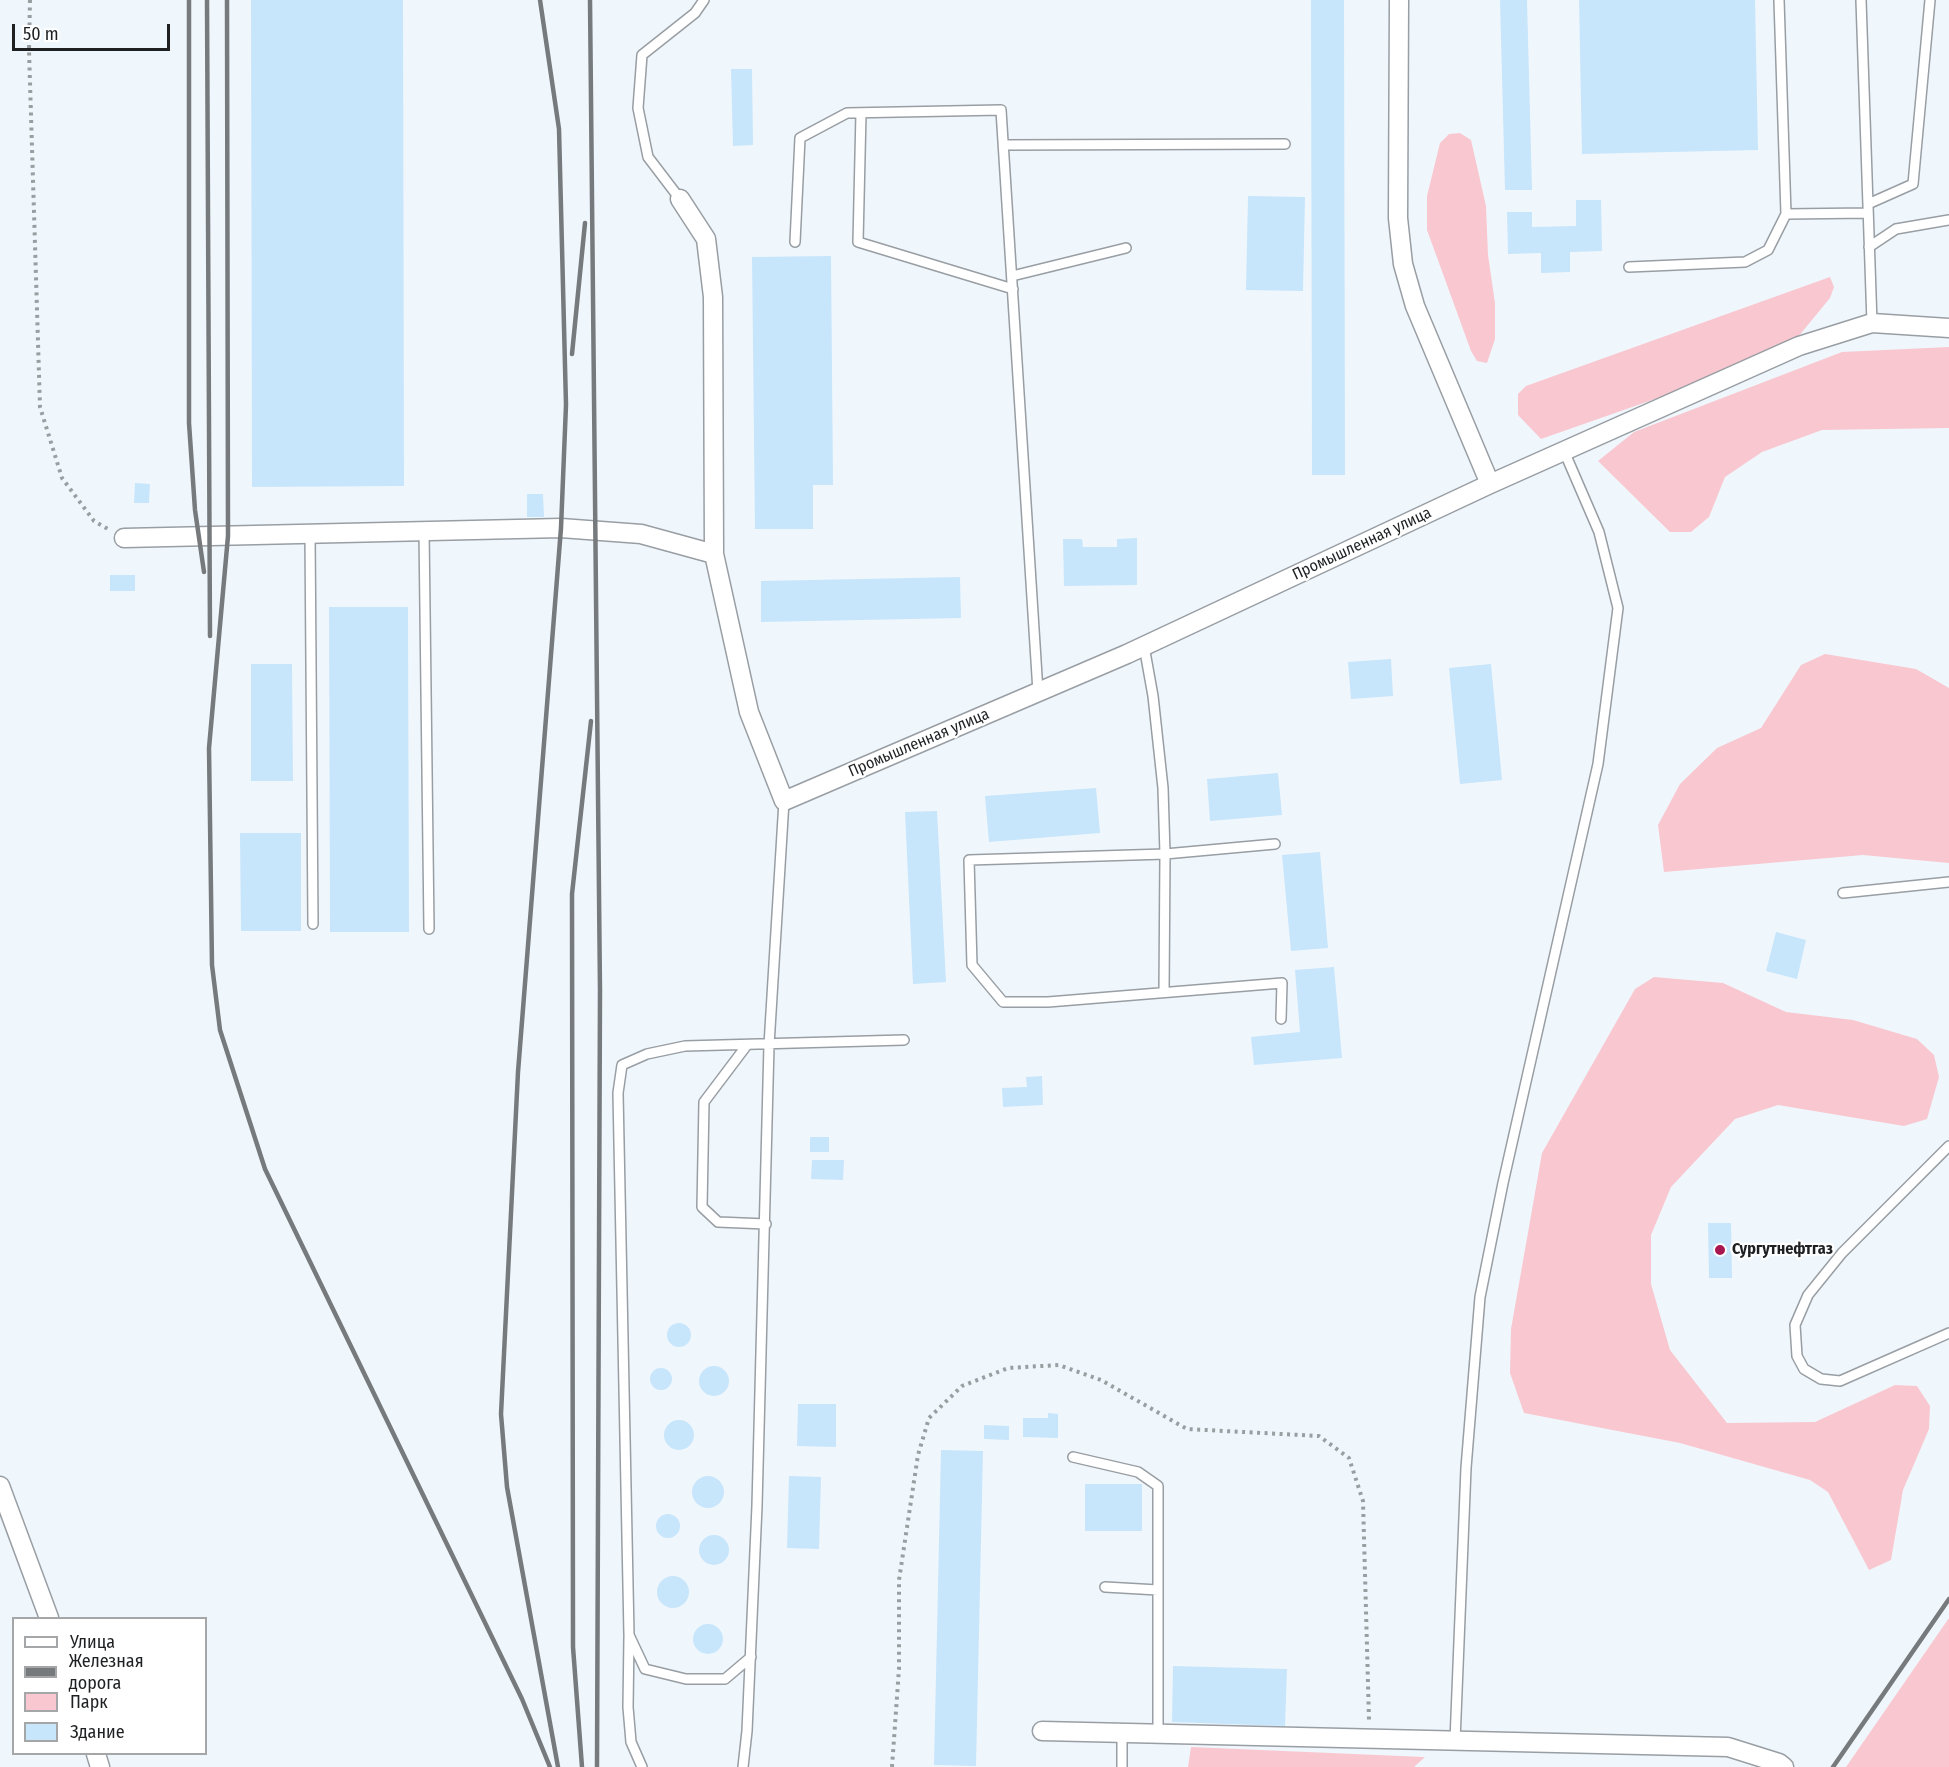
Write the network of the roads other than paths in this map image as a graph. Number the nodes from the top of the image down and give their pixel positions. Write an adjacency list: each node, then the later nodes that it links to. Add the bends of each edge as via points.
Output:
1 (704, 0): 9 (lane, via 695,13 642,55 638,108 648,157)
2 (1399, 0): 22 (street, via 1398,218 1403,264 1415,306)
3 (1779, 0): 11 (lane)
4 (1861, 0): 10 (lane)
5 (1930, 0): 10 (lane, via 1912,184)
6 (861, 113): 8 (lane, via 1001,110); 13 (lane, via 847,113 800,138); 18 (lane, via 858,242)
7 (1286, 144): 8 (lane)
8 (1004, 145): 17 (lane)
9 (680, 199): 26 (street, via 706,239 712,297)
10 (1868, 208): 11 (lane); 14 (lane)
11 (1786, 214): 16 (lane, via 1768,250 1745,262)
12 (1949, 220): 14 (lane, via 1896,230)
13 (795, 242)
14 (1869, 247): 19 (lane)
15 (1126, 248): 17 (lane)
16 (1629, 267)
17 (1012, 276): 18 (lane)
18 (1013, 290): 28 (lane)
19 (1872, 323): 20 (street, Промышленная улица); 21 (street, Промышленная улица, via 1799,346)
20 (1949, 328)
21 (1564, 451): 22 (street, Промышленная улица); 54 (lane, via 1599,532 1618,608 1598,764 1480,1297 1466,1468)
22 (1490, 484): 27 (street, Промышленная улица)
23 (424, 531): 24 (street); 26 (street, via 561,528 641,534); 35 (lane)
24 (310, 534): 25 (street); 34 (lane)
25 (124, 538)
26 (714, 554): 29 (street, via 749,712)
27 (1144, 646): 28 (street, Промышленная улица); 31 (lane, via 1153,696)
28 (1038, 692): 29 (street, Промышленная улица)
29 (784, 801): 40 (lane)
30 (1275, 844): 31 (lane)
31 (1165, 854): 36 (lane); 36 (lane, via 969,860 972,965 1002,1002)
32 (1949, 882): 33 (lane)
33 (1843, 893)
34 (313, 924)
35 (429, 929)
36 (1164, 992): 37 (lane, via 1282,983)
37 (1281, 1019)
38 (904, 1040): 40 (lane)
39 (747, 1045): 40 (lane); 42 (lane, via 704,1102 702,1207 718,1222); 49 (lane, via 685,1046 647,1054 622,1065 618,1094)
40 (770, 1045): 42 (lane)
41 (1949, 1146): 43 (lane, via 1842,1252 1808,1295 1795,1325 1797,1356 1804,1369 1821,1379 1840,1381)
42 (766, 1224): 50 (lane)
43 (1949, 1333)
44 (1073, 1457): 47 (lane, via 1138,1472 1158,1486)
45 (0, 1486): 48 (street)
46 (1105, 1587): 47 (lane)
47 (1158, 1590): 53 (lane)
48 (49, 1617)
49 (629, 1635): 50 (lane, via 645,1669 686,1679 725,1679); 55 (lane, via 631,1742)
50 (751, 1657): 56 (lane)
51 (1042, 1731): 52 (street)
52 (1122, 1733): 53 (street); 57 (lane)
53 (1158, 1734): 54 (street)
54 (1455, 1741): 58 (street, via 1728,1748)
55 (642, 1767)
56 (743, 1767)
57 (1122, 1767)
58 (1784, 1767)

